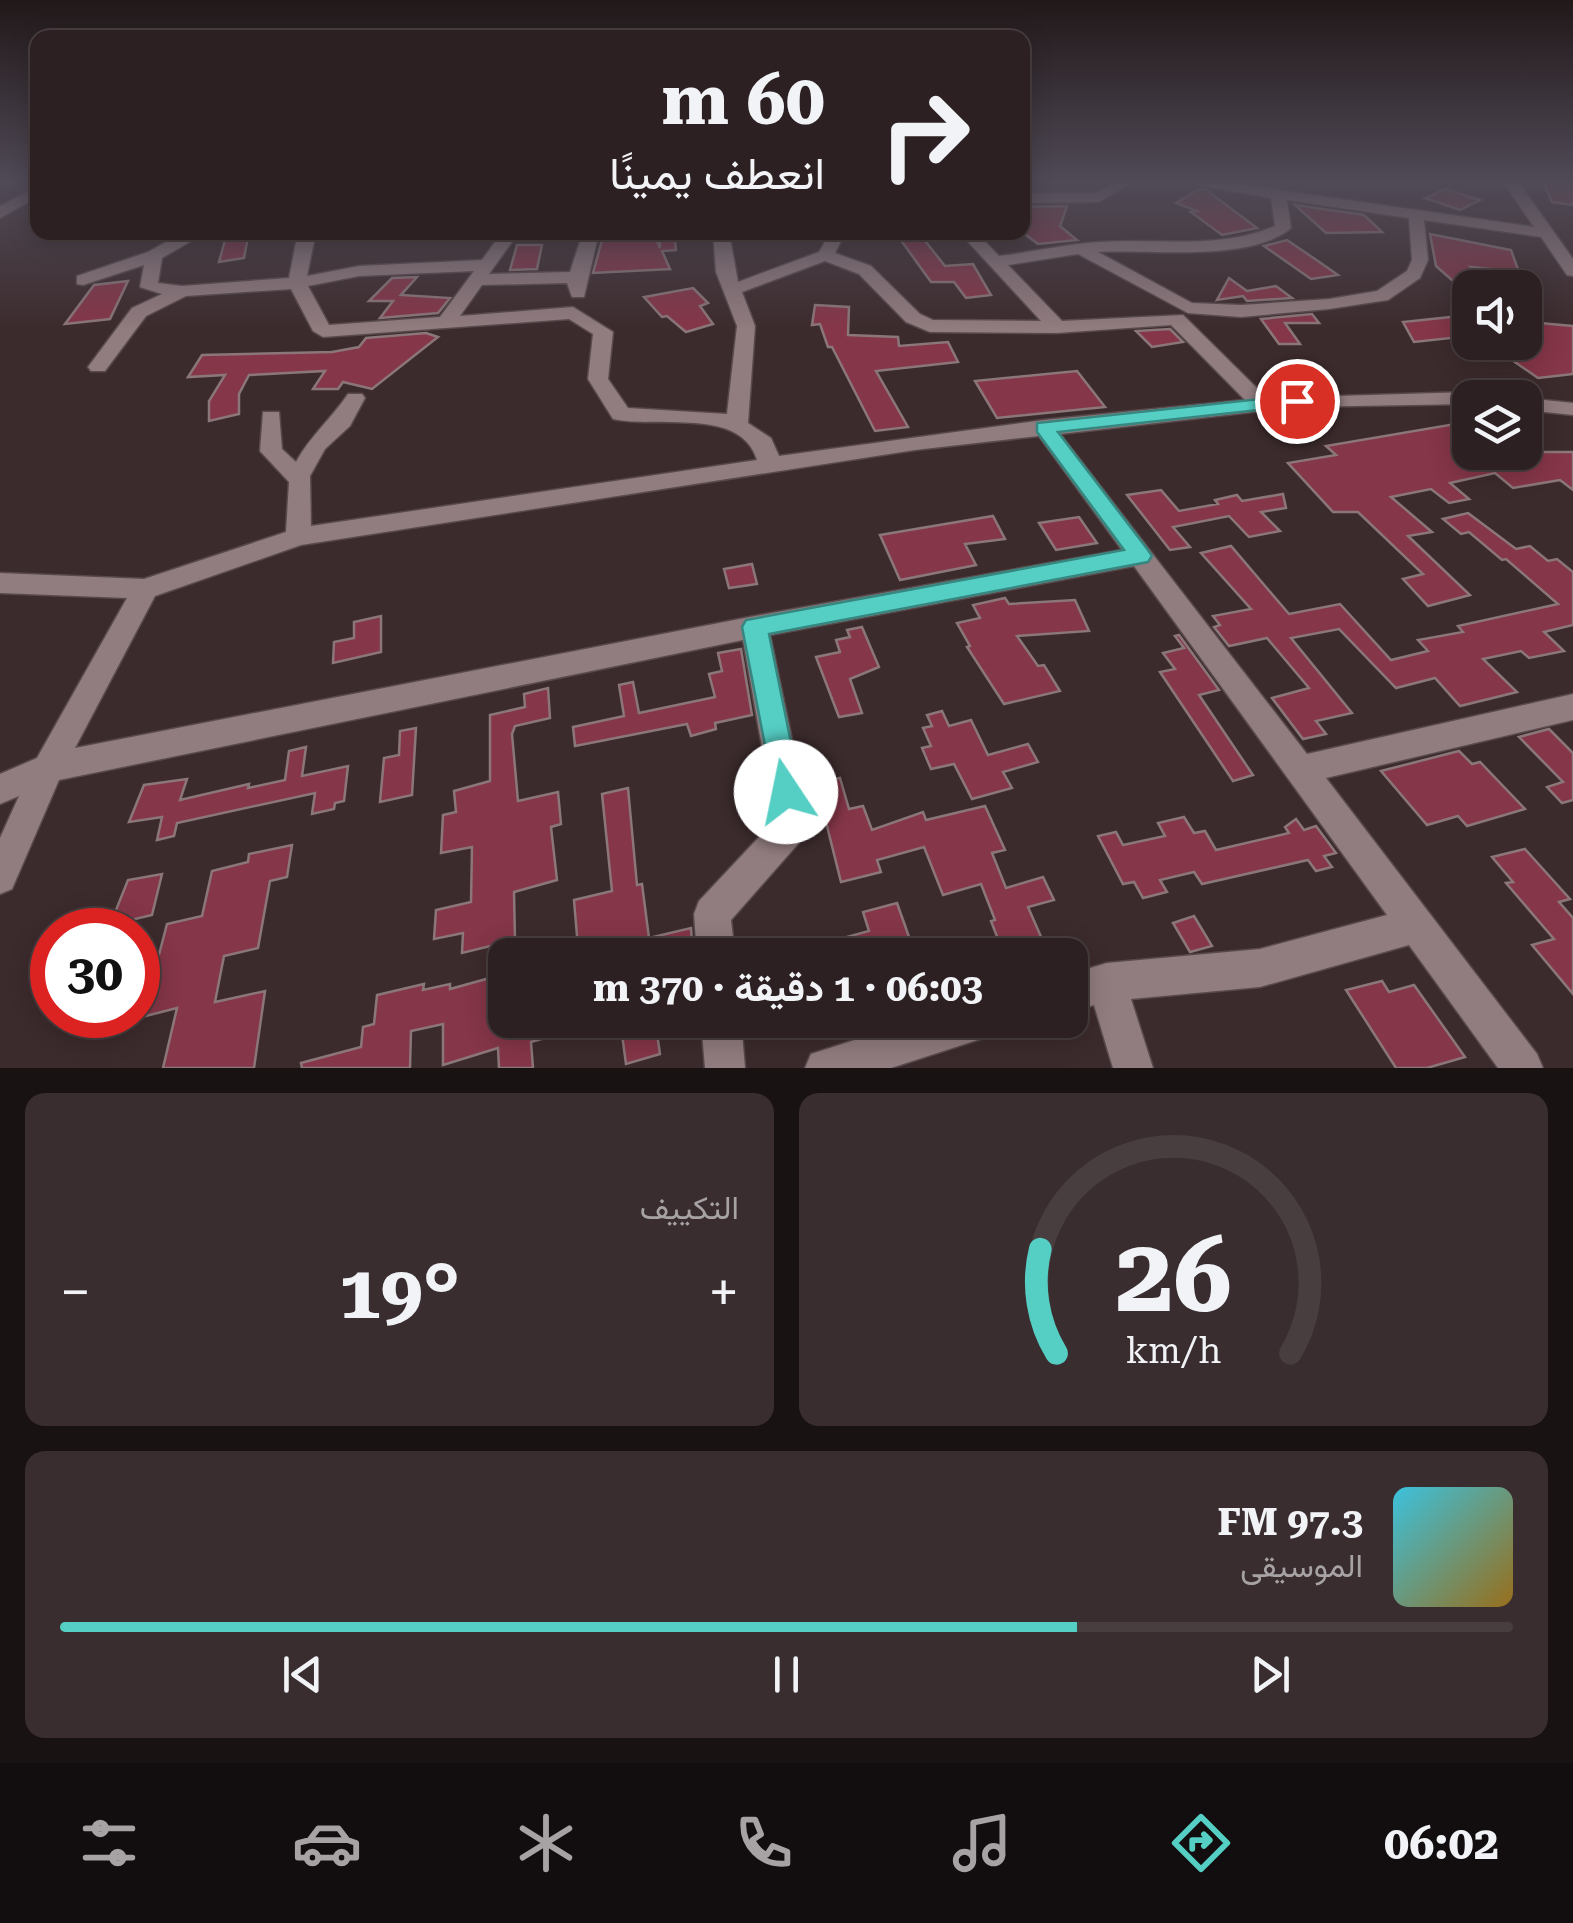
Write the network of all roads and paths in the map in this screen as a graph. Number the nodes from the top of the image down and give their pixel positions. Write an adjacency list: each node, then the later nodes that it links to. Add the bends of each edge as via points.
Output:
1 (1280, 230): 12 (street, via 1200,244)
2 (1417, 230): 12 (street, via 1414,274 1382,296 1241,311 1188,308)
3 (1530, 230): 4 (street)
4 (1545, 232): 17 (street)
5 (181, 240): 14 (street)
6 (303, 240): 21 (street)
7 (506, 240): 16 (street)
8 (589, 240): 18 (street)
9 (722, 240): 23 (street)
10 (834, 240): 13 (street)
11 (974, 240): 15 (street)
12 (1080, 250): 15 (street)
13 (825, 255): 23 (street); 26 (street, via 865,270 913,318 930,326)
14 (154, 256): 19 (street); 22 (street, via 149,287)
15 (995, 262): 26 (street)
16 (487, 265): 20 (street); 21 (street, via 359,271)
17 (1573, 271)
18 (578, 277): 20 (street); 24 (street)
19 (84, 280)
20 (476, 280): 25 (street)
21 (297, 283): 22 (street); 25 (street, via 323,331)
22 (182, 290): 27 (street, via 140,312)
23 (732, 290): 34 (street, via 746,326)
24 (580, 318): 25 (street, via 573,313); 34 (street, via 603,332 598,380 621,414)
25 (447, 321)
26 (1057, 326): 30 (street, via 1176,319)
27 (98, 367)
28 (355, 398): 37 (street)
29 (1452, 399): 30 (street)
30 (1261, 404): 35 (street)
31 (1542, 407): 32 (street)
32 (1567, 412)
33 (271, 417): 37 (street, via 271,451)
34 (738, 421): 36 (street, via 762,443)
35 (1044, 428): 36 (street); 39 (street)
36 (770, 465): 38 (street)
37 (298, 478): 38 (street)
38 (298, 537): 41 (street)
39 (1140, 556): 42 (street); 45 (street)
40 (0, 583): 41 (street)
41 (146, 589): 44 (street)
42 (755, 627): 44 (street); 49 (street, via 792,825 712,914)
43 (1573, 707): 45 (street)
44 (48, 768): 46 (street); 47 (street)
45 (1300, 770): 48 (street)
46 (0, 789)
47 (0, 878)
48 (1416, 925): 50 (street, via 1260,968); 56 (street)
49 (714, 938)
50 (1088, 987): 55 (street)
51 (722, 1038): 53 (street)
52 (923, 1038): 54 (street)
53 (724, 1068)
54 (825, 1068)
55 (1134, 1068)
56 (1523, 1068)

